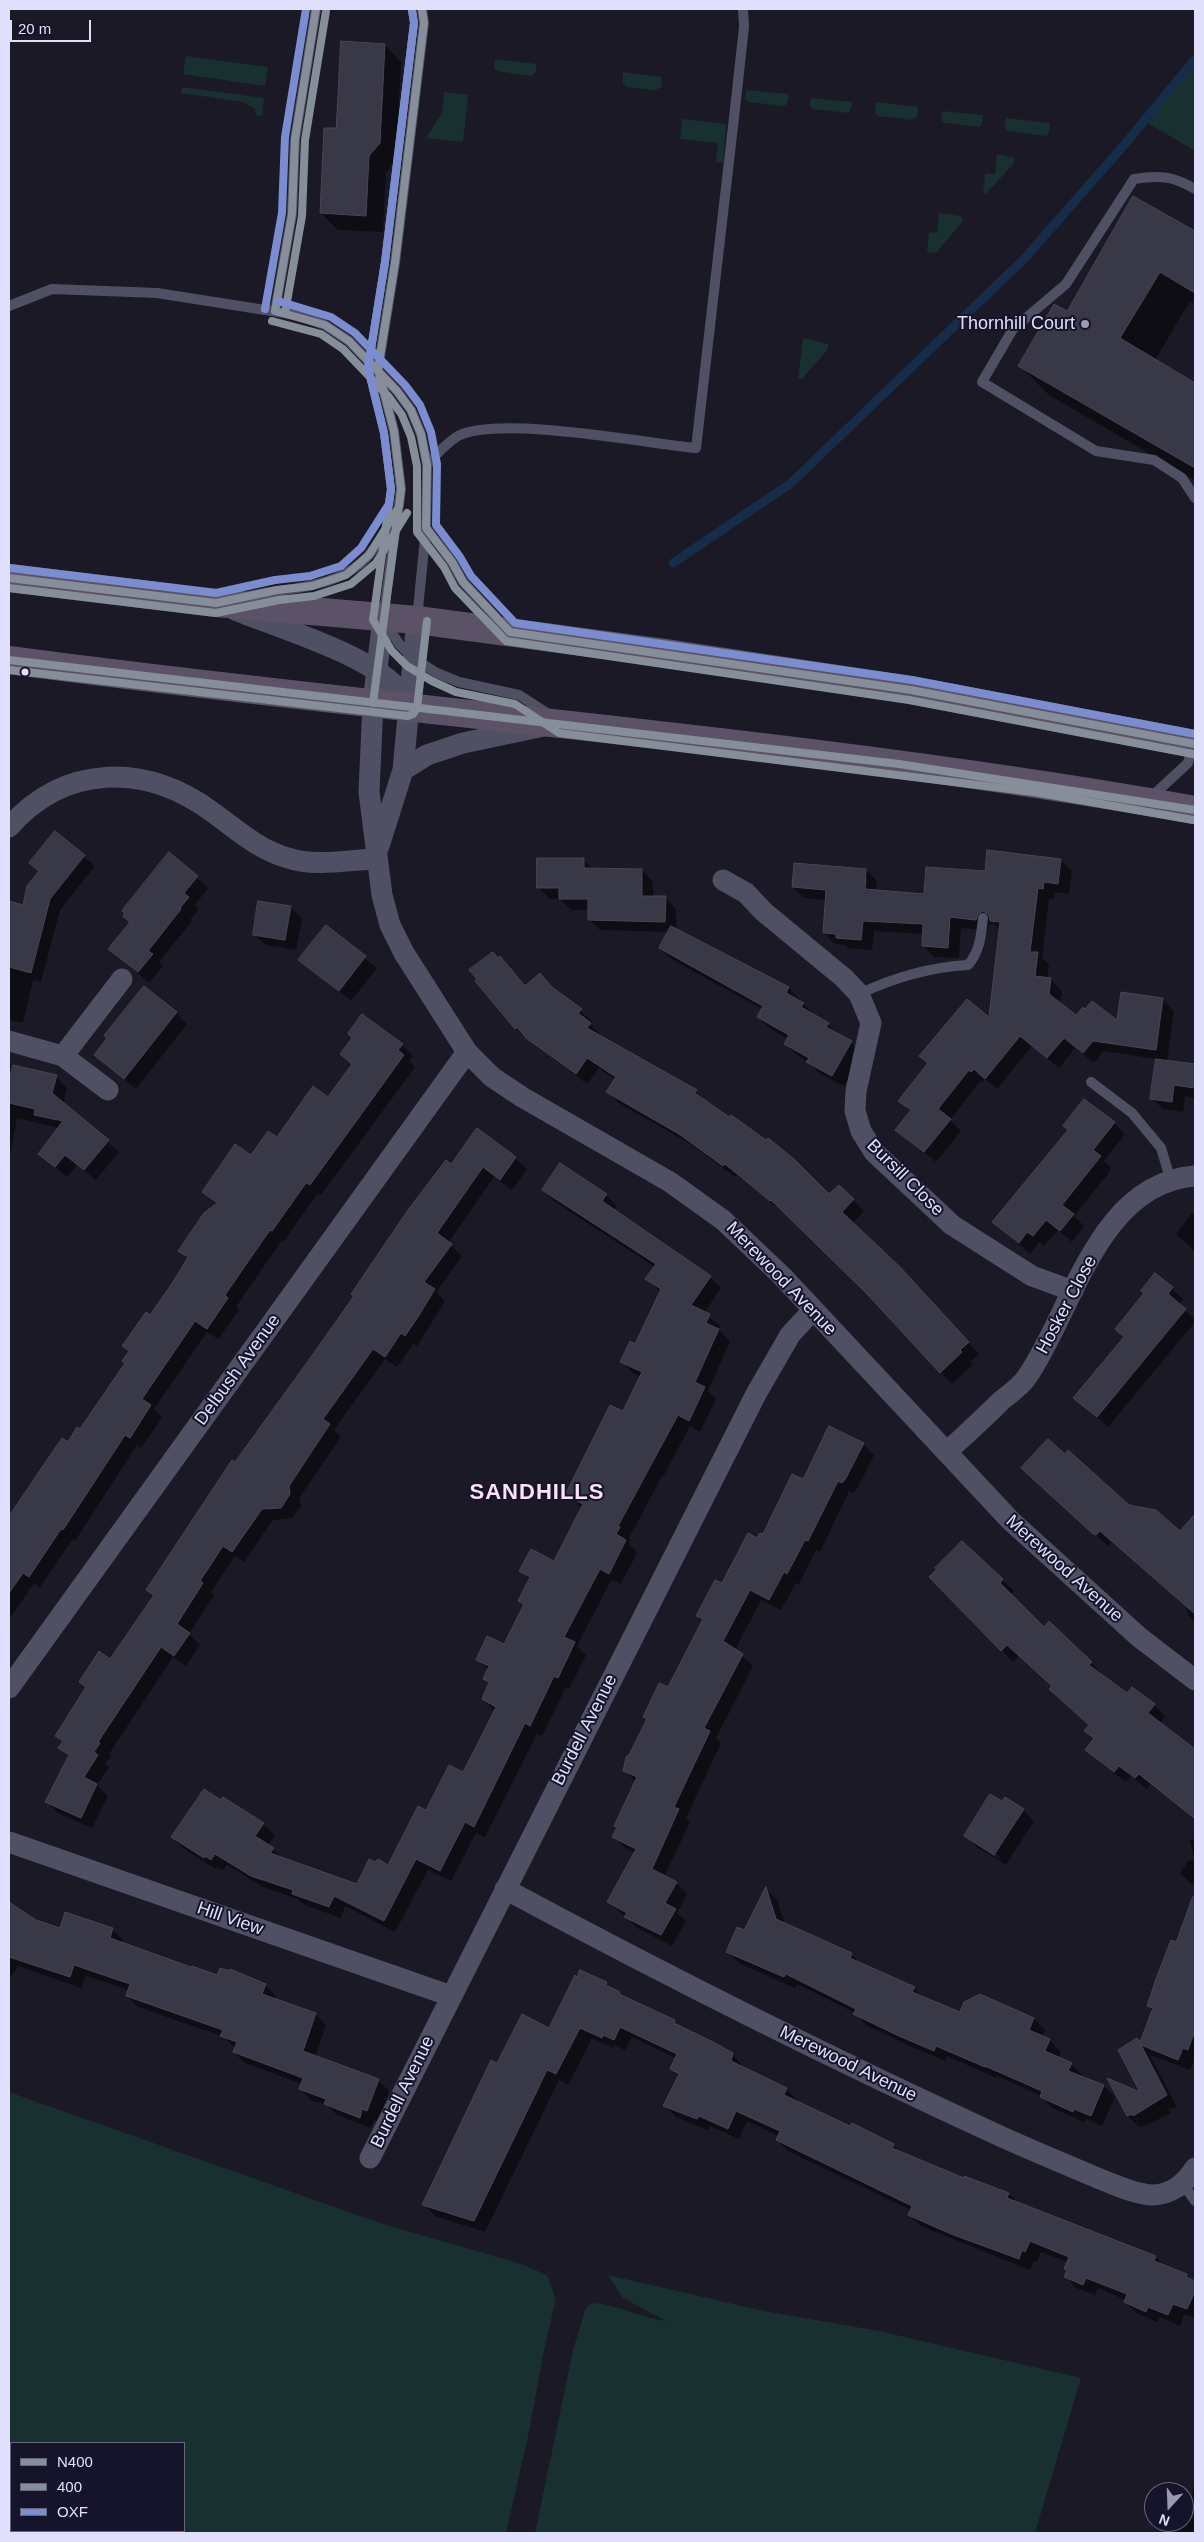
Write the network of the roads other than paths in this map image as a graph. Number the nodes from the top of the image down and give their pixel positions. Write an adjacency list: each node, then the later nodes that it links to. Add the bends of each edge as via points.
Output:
1 (316, 9): 6 (lane, via 295,139 292,214)
2 (422, 9): 7 (lane, via 424,23 395,263)
3 (743, 9): 8 (lane, via 744,27 696,448 517,428 483,428 458,436)
4 (1195, 189): 9 (lane, via 1178,179 1154,176 1134,179 1066,284 1013,330 982,382 1096,451 1154,460 1182,478)
5 (9, 306): 6 (lane, via 52,289 157,293)
6 (275, 310): 7 (lane, via 325,325 349,340)
7 (378, 369): 8 (lane, via 411,410 421,434); 10 (lane, via 394,431 401,489)
8 (427, 465): 11 (lane)
9 (1195, 498)
10 (399, 507): 13 (lane, via 369,555 346,575 312,586); 14 (lane)
11 (426, 528): 15 (lane); 16 (lane, via 463,582)
12 (9, 578): 13 (highway)
13 (216, 603): 14 (highway); 19 (street, via 362,662)
14 (383, 618): 15 (highway); 17 (lane, via 399,644); 19 (street, Merewood Avenue)
15 (417, 620): 16 (highway); 17 (street, Merewood Avenue)
16 (510, 632): 23 (highway, via 911,690)
17 (413, 658): 21 (street, Merewood Avenue); 22 (lane, via 459,682 519,695)
18 (9, 660): 20 (highway)
19 (378, 672): 20 (street, Merewood Avenue); 21 (street, via 402,693)
20 (373, 703): 21 (highway); 28 (street, Merewood Avenue, via 369,792)
21 (407, 706): 22 (highway); 24 (street, Merewood Avenue)
22 (561, 723): 24 (street, via 463,743 427,755); 25 (highway, via 1035,782)
23 (1194, 740): 25 (lane, via 1188,763)
24 (403, 770): 28 (street, Merewood Avenue)
25 (1146, 801): 26 (highway)
26 (1195, 810)
27 (9, 827): 28 (street, via 30,805 53,790 95,778 119,777 138,779 186,796 252,842 290,859 308,862)
28 (376, 859): 34 (street, Merewood Avenue, via 390,925 410,964)
29 (724, 880): 32 (street, Bursill Close, via 746,893)
30 (983, 918): 32 (lane, via 980,947 968,965 893,980)
31 (122, 979): 35 (street)
32 (859, 994): 40 (street, Bursill Close, via 871,1023 856,1091 855,1111 861,1131 874,1152 952,1224 1032,1276)
33 (9, 1041): 35 (street)
34 (466, 1052): 41 (street, Merewood Avenue, via 492,1077 522,1097 670,1182 723,1220); 44 (street, Delbush Avenue)
35 (63, 1056): 37 (street)
36 (1091, 1082): 39 (lane, via 1132,1113 1161,1148)
37 (108, 1090)
38 (1195, 1176): 39 (street, Hosker Close)
39 (1171, 1181): 40 (street, Hosker Close, via 1152,1188 1130,1203 1113,1221)
40 (1073, 1291): 42 (street, Hosker Close, via 1040,1357 1025,1379)
41 (813, 1310): 42 (street, Merewood Avenue); 46 (street, Burdell Avenue, via 790,1335 756,1394)
42 (947, 1452): 43 (street, Merewood Avenue, via 1010,1520 1139,1637)
43 (1195, 1680)
44 (9, 1688)
45 (9, 1842): 47 (street, Hill View)
46 (505, 1889): 47 (street, Burdell Avenue); 49 (street, Merewood Avenue, via 883,2083 1071,2167 1152,2195 1170,2192)
47 (451, 1996): 48 (street, Burdell Avenue)
48 (370, 2158)
49 (1189, 2176): 50 (lane)
50 (1195, 2201)

